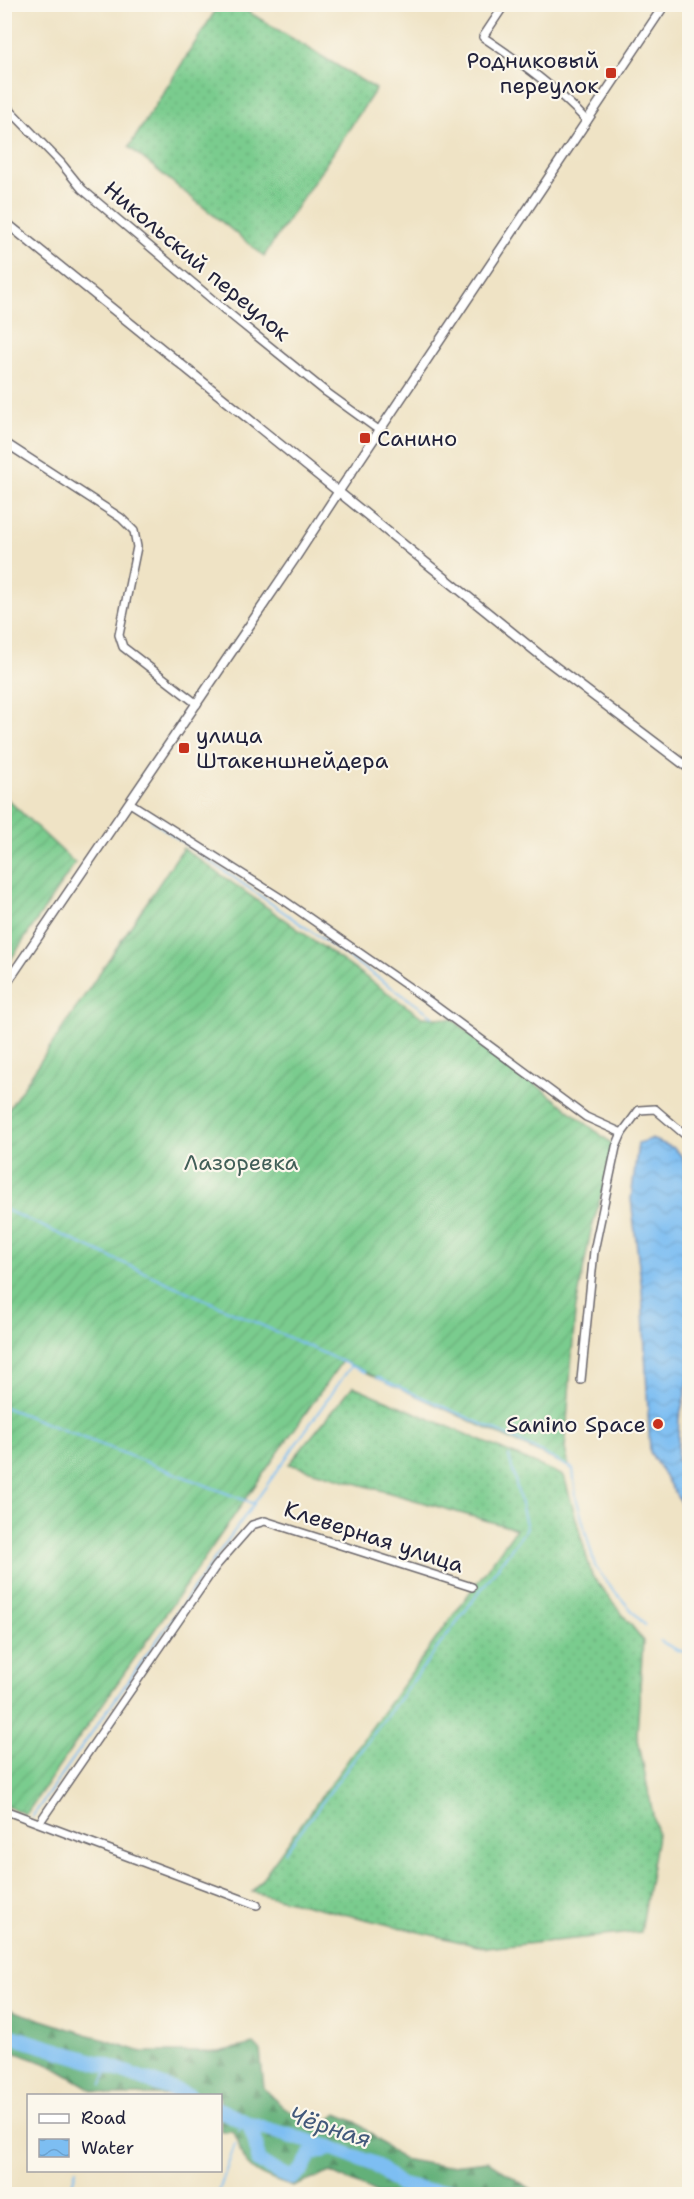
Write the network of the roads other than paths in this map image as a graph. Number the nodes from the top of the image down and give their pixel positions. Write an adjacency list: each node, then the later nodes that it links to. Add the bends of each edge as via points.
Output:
1 (505, 4): 4 (street, via 483,37 570,102)
2 (665, 4): 4 (street)
3 (4, 105): 6 (street, Никольский переулок, via 82,189 226,311)
4 (587, 122): 6 (street)
5 (4, 221): 8 (street)
6 (380, 431): 8 (street)
7 (4, 442): 9 (street, via 121,518 134,531 136,547 119,635 123,647)
8 (339, 491): 9 (street); 10 (street, via 545,659)
9 (197, 704): 11 (street)
10 (690, 769)
11 (130, 803): 12 (street); 13 (street, via 285,901 586,1117)
12 (4, 987)
13 (622, 1134): 14 (street, via 639,1110 655,1109); 15 (street, via 594,1251)
14 (690, 1139)
15 (581, 1380)
16 (472, 1587): 18 (street, Клеверная улица, via 265,1521 252,1525 216,1566)
17 (4, 1810): 18 (street)
18 (40, 1822): 19 (street)
19 (257, 1905)

